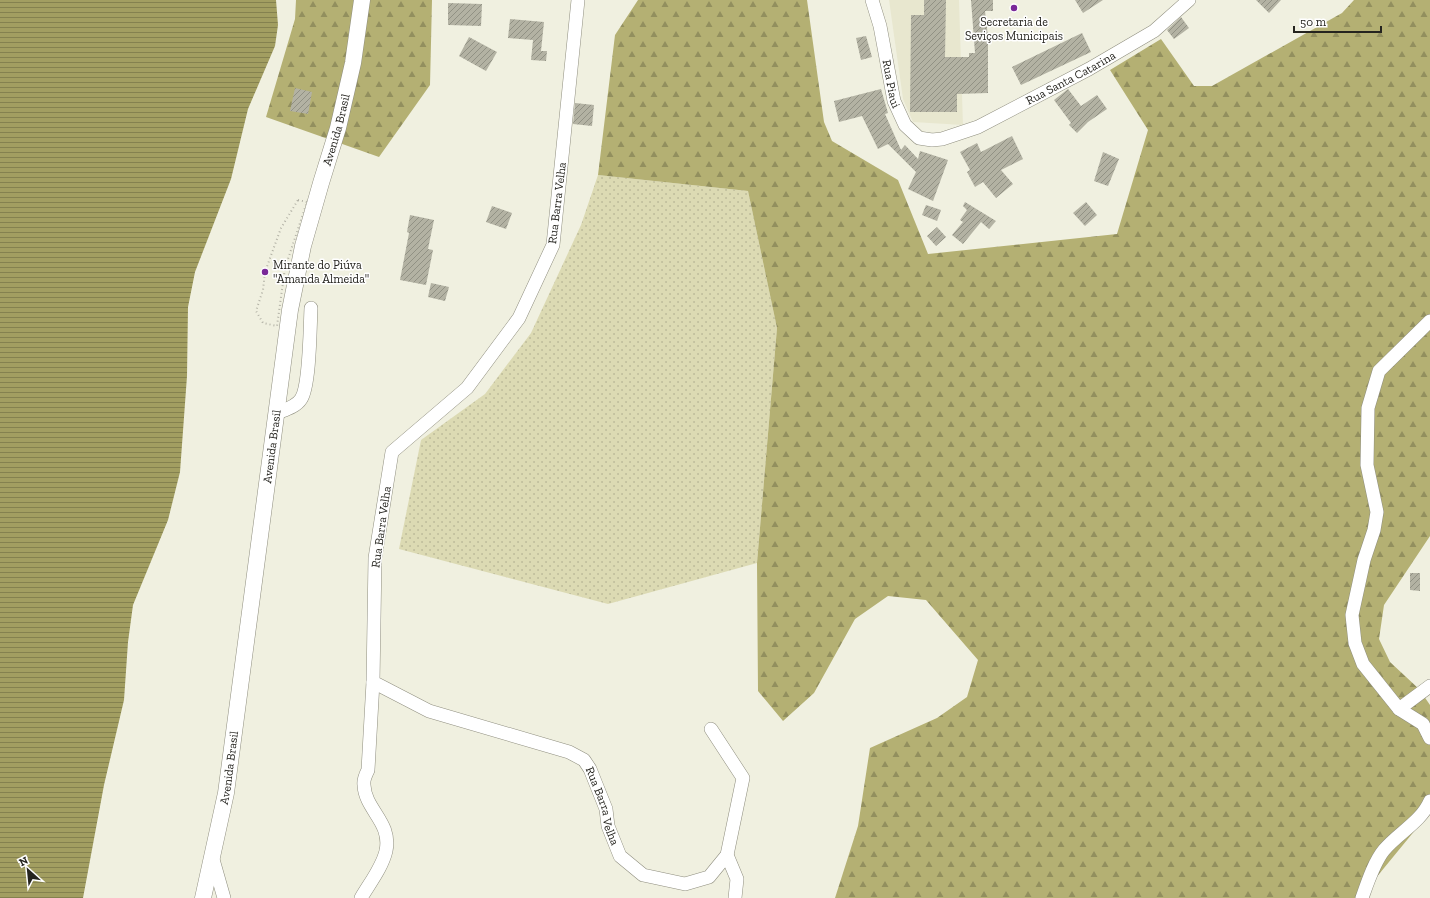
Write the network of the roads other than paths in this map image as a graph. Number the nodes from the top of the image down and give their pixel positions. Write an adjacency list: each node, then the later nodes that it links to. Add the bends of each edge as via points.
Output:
1 (362, 0): 8 (main road, Avenida Brasil, via 353,63 338,128 320,183 300,260 290,310)
2 (578, 0): 9 (street, Rua Barra Velha, via 553,245 519,318 467,388 392,452 374,558)
3 (872, 0): 5 (street, Rua Piaui, via 880,26 894,101 905,125 919,138)
4 (1189, 0): 5 (street, Rua Santa Catarina, via 1154,31 1089,69 978,127)
5 (942, 139)
6 (311, 308): 8 (street, via 306,387 301,399 294,406)
7 (1430, 321): 11 (street, via 1379,371 1368,408 1368,465 1377,512 1352,616 1353,629 1363,664)
8 (277, 413): 15 (main road, Avenida Brasil, via 226,793)
9 (373, 682): 16 (street, Rua Barra Velha, via 429,711 569,752 584,760 606,809 608,826 620,856 643,875 685,884 710,877); 19 (street, via 368,770 363,784 366,797 381,820 387,843 383,860)
10 (1430, 686): 11 (street)
11 (1399, 709): 13 (street, via 1423,724)
12 (711, 729): 16 (street, Rua Barra Velha, via 743,778)
13 (1430, 738)
14 (1430, 801): 21 (street, via 1417,819 1381,855)
15 (212, 852): 17 (main road, Avenida Brasil); 18 (street)
16 (727, 855): 20 (street, via 737,879)
17 (203, 898)
18 (224, 898)
19 (361, 898)
20 (735, 898)
21 (1362, 898)

